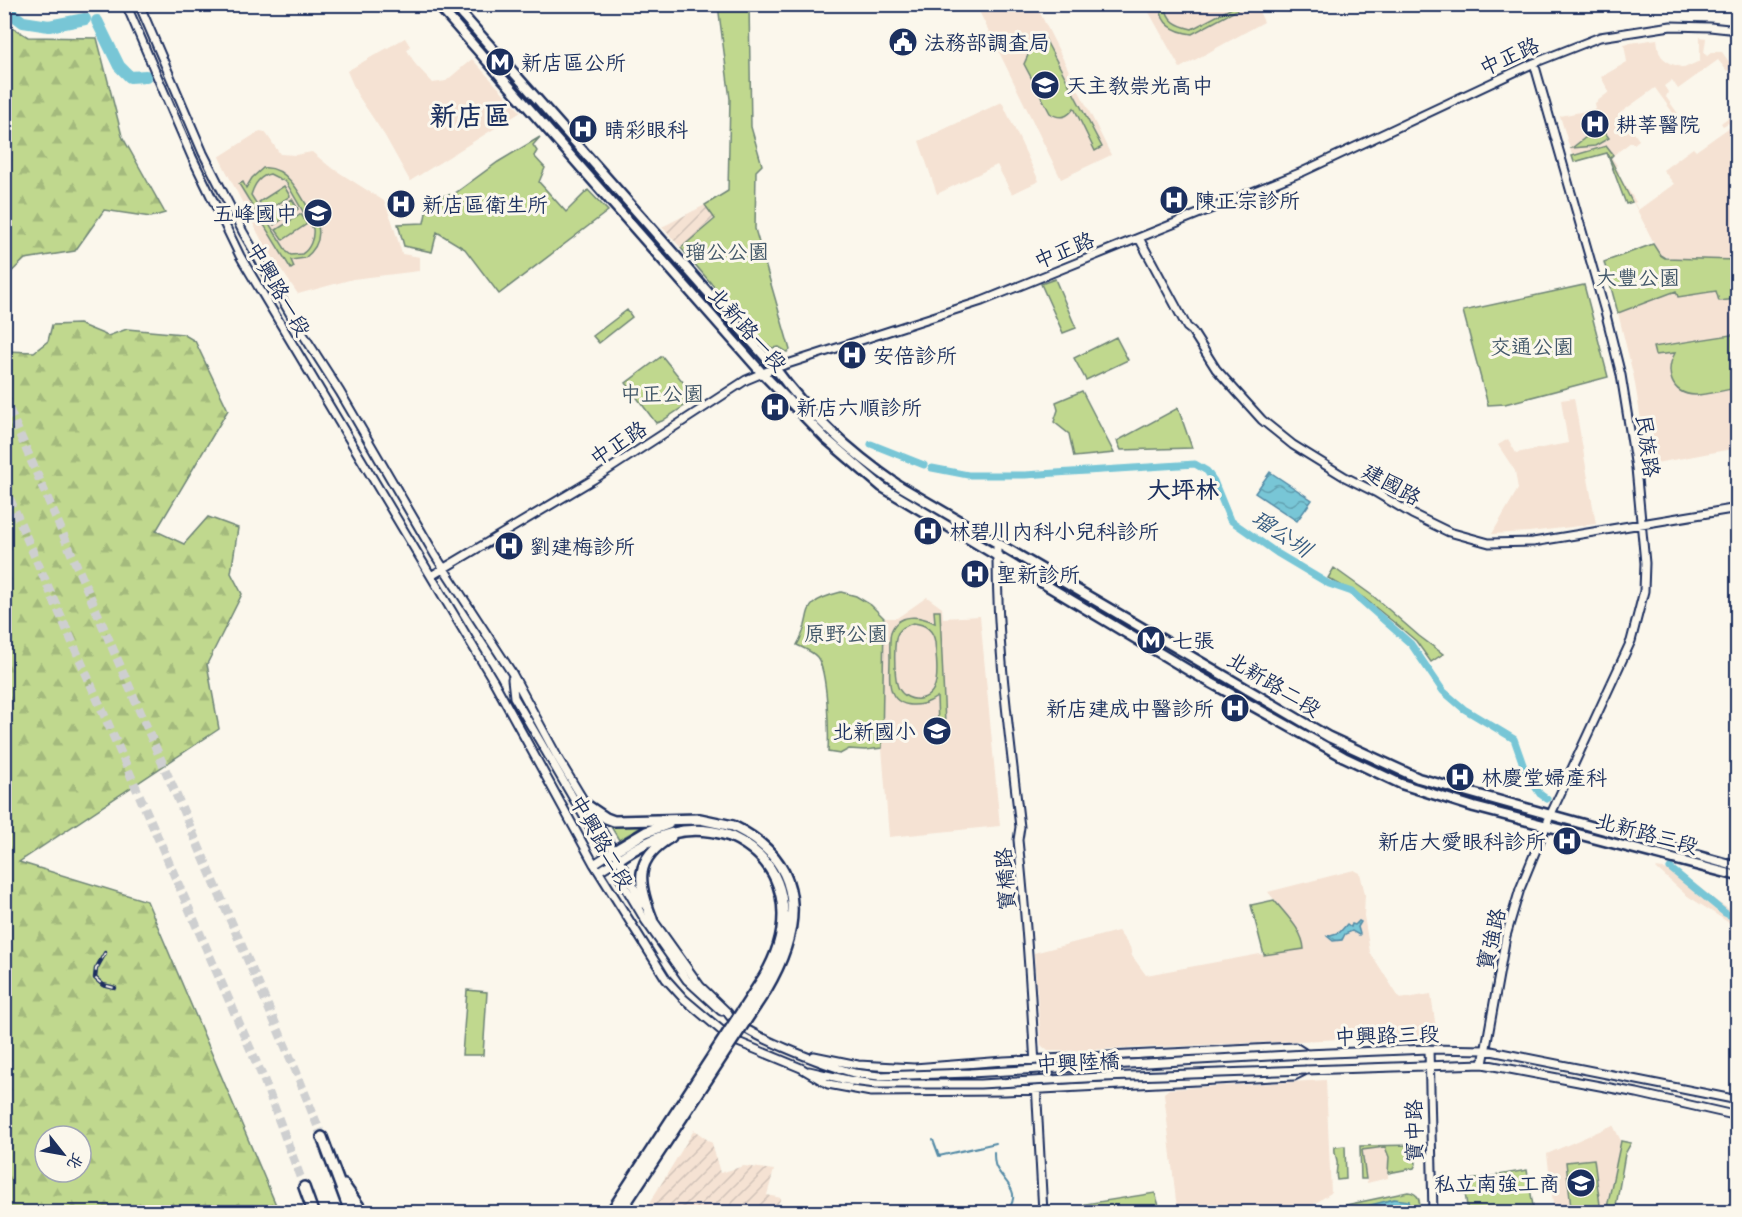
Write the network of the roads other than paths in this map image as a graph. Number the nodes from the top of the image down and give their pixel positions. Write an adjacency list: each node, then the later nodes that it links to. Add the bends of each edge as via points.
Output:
1 (126, 4): 15 (street, 中興路一段, via 240,256)
2 (139, 4): 14 (street, 中興路一段, via 203,153 243,232)
3 (437, 4): 9 (main road, 北新路一段)
4 (453, 4): 8 (main road, 北新路一段)
5 (1737, 30): 6 (street, 中正路, via 1671,26 1600,37)
6 (1534, 63): 7 (street, 中正路, via 1302,172); 11 (street, 民族路, via 1621,375)
7 (1139, 238): 8 (street, 中正路, via 982,301); 11 (street, 建國路, via 1187,327 1216,369 1262,420 1293,445 1345,477 1449,532 1489,543 1533,542)
8 (775, 368): 9 (street, 中正路); 12 (main road, 北新路一段, via 798,398 859,458)
9 (762, 373): 13 (main road, 北新路一段, via 825,438 882,487); 14 (street, 中正路)
10 (1737, 508): 11 (street, 建國路)
11 (1641, 525): 18 (street, 民族路, via 1644,591 1637,624)
12 (997, 544): 13 (street, 寶橋路); 18 (main road, 北新路二段, via 1329,737 1422,780)
13 (997, 554): 20 (main road, 北新路二段, via 1080,607 1344,757 1436,796); 37 (street, 寶橋路, via 1001,646 1020,827)
14 (445, 568): 15 (street, 中正路); 16 (street, 中興路二段)
15 (431, 576): 25 (street, 中興路二段)
16 (512, 673): 17 (street, 中興路二段); 23 (street, via 514,697)
17 (588, 806): 19 (highway, via 614,821); 24 (street, 中興路二段)
18 (1550, 816): 20 (street, 民族路); 26 (main road, 北新路三段)
19 (700, 819): 22 (highway); 24 (highway, via 646,832)
20 (1546, 826): 28 (main road, 北新路三段); 33 (street, 寶強路, via 1506,936)
21 (687, 829): 22 (highway); 24 (highway); 30 (highway, via 662,842 644,864 640,886)
22 (731, 831): 56 (highway, bridge, via 761,843 783,869 793,908 788,946 766,990)
23 (599, 842)
24 (617, 855): 25 (street); 27 (street); 30 (street, 中興路二段)
25 (594, 864): 27 (street, 中興路二段)
26 (1737, 867)
27 (599, 872): 41 (street, 中興路二段, via 666,979 684,999 738,1042)
28 (1737, 876)
29 (620, 878): 31 (street, via 687,980)
30 (652, 919): 31 (street, 中興路二段, via 700,986)
31 (730, 1018): 34 (street, 中興路二段, via 757,1035)
32 (1429, 1049): 33 (street, 中興路三段); 35 (street, 中興路三段); 40 (street, 寶中路)
33 (1486, 1050): 39 (street, 寶強路); 48 (street, 中興路三段)
34 (805, 1054): 38 (street, 中興路二段, via 858,1065 914,1068); 43 (street, 中興路二段)
35 (1306, 1054): 36 (street, 中興路三段, via 1295,1047); 43 (street, 中興陸橋, bridge, via 970,1073)
36 (1084, 1058): 37 (street, 中興路三段); 45 (street)
37 (1034, 1060): 38 (street, 中興路二段); 46 (street, 寶橋路)
38 (1004, 1061): 47 (street)
39 (1483, 1064): 40 (street, 中興路三段); 49 (street, 中興路三段)
40 (1429, 1065): 42 (street, 中興路三段); 58 (street, 寶中路)
41 (801, 1068): 44 (street, 中興路二段); 47 (street, 中興路二段, via 828,1084 871,1092)
42 (1306, 1070): 44 (street, 中興陸橋, bridge, via 980,1084); 45 (street, 中興路三段, via 1294,1076)
43 (854, 1073)
44 (852, 1081)
45 (1084, 1087): 46 (street, 中興路三段)
46 (1037, 1089): 47 (street, 中興路二段); 57 (street, 寶橋路)
47 (1005, 1090)
48 (1737, 1100)
49 (1737, 1116)
50 (322, 1137): 51 (highway)
51 (338, 1176): 54 (highway); 55 (highway)
52 (304, 1187): 53 (highway)
53 (313, 1212)
54 (351, 1212)
55 (363, 1212)
56 (614, 1212)
57 (1043, 1212)
58 (1433, 1212)

